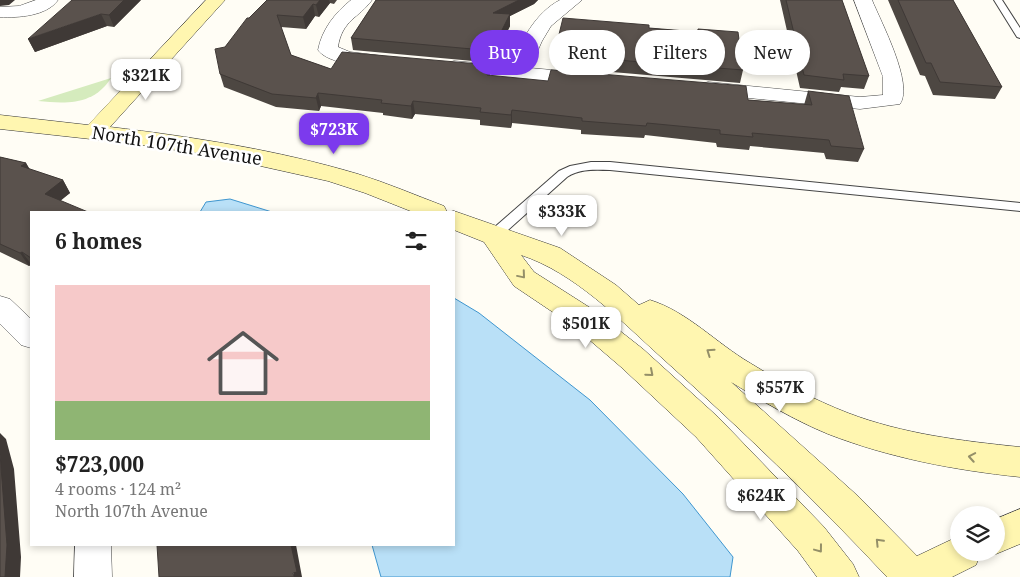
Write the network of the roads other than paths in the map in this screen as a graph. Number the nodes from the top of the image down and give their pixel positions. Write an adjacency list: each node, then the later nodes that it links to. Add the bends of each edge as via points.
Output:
1 (216, 0): 17 (main road)
2 (363, 0): 10 (street, via 335,28 328,39 328,50 347,58)
3 (573, 0): 8 (street, via 551,15)
4 (863, 0): 15 (street, via 893,77 893,100 860,103)
5 (998, 0): 9 (lane)
6 (43, 4): 7 (street, via 13,13)
7 (0, 12)
8 (537, 30)
9 (1020, 35)
10 (395, 62)
11 (433, 65): 12 (street)
12 (470, 68)
13 (539, 75): 14 (street)
14 (607, 80)
15 (686, 87)
16 (0, 122): 17 (main road, North 107th Avenue)
17 (94, 132): 19 (main road, North 107th Avenue, via 240,153 285,163 338,176)
18 (1020, 207): 21 (lane, via 610,166 581,166 563,174)
19 (432, 211)
20 (455, 220): 21 (main road)
21 (493, 236): 22 (main road, via 551,255); 31 (main road, one-way to 31, via 524,279 589,323 708,427 811,539)
22 (606, 292): 25 (main road, one-way to 22, via 935,450 873,435 816,414 735,370 656,314); 32 (main road, one-way to 22, via 847,509 745,413)
23 (0, 307): 24 (street)
24 (30, 336)
25 (1020, 462)
26 (1020, 526): 27 (main road)
27 (1005, 533)
28 (93, 546): 30 (street)
29 (950, 558): 32 (main road)
30 (93, 577)
31 (840, 577)
32 (913, 577)

